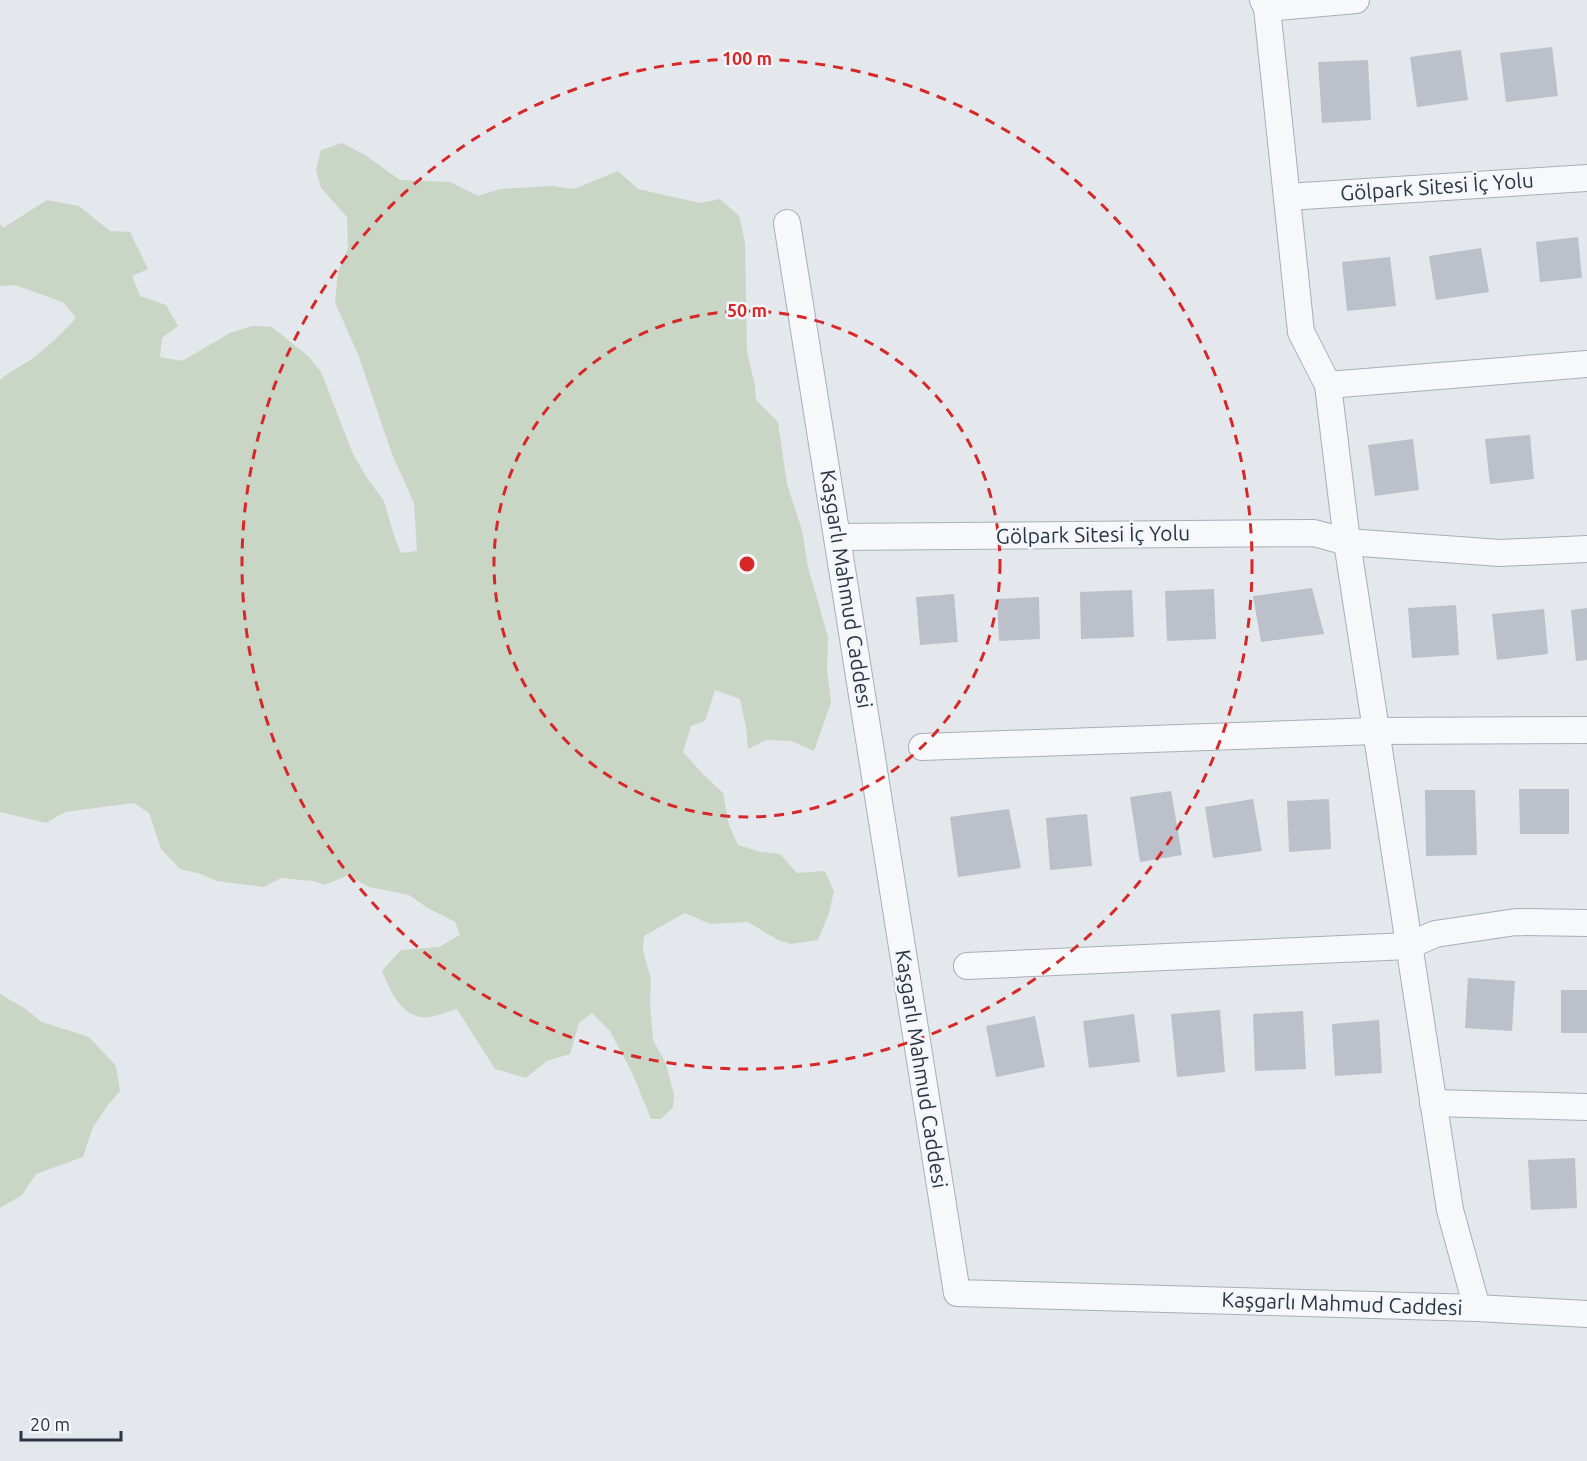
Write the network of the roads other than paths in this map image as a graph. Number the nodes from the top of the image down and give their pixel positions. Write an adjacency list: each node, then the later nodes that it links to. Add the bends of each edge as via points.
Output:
1 (1356, 0): 2 (street)
2 (1265, 4): 4 (street)
3 (1587, 178): 4 (street, Gölpark Sitesi İç Yolu)
4 (1287, 197): 7 (street, via 1300,332)
5 (788, 223): 8 (street, Kaşgarlı Mahmud Caddesi)
6 (1587, 364): 7 (street)
7 (1328, 385): 9 (street)
8 (838, 537): 9 (street, Gölpark Sitesi İç Yolu, via 1314,532); 19 (street, Kaşgarlı Mahmud Caddesi, via 957,1293)
9 (1347, 542): 10 (street, Gölpark Sitesi İç Yolu, via 1500,553); 12 (street)
10 (1587, 549)
11 (1587, 730): 12 (street)
12 (1375, 731): 13 (street); 15 (street)
13 (922, 747)
14 (1587, 923): 15 (street, via 1516,922 1435,934)
15 (1408, 945): 16 (street); 17 (street)
16 (967, 966)
17 (1433, 1103): 18 (street); 19 (street, via 1450,1210)
18 (1587, 1107)
19 (1477, 1308): 20 (street, Kaşgarlı Mahmud Caddesi)
20 (1587, 1314)

